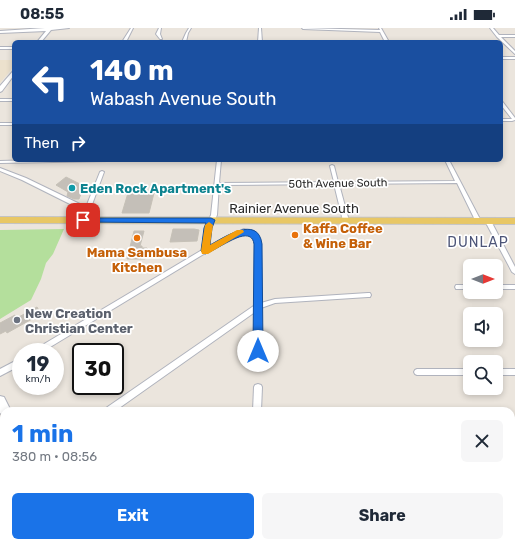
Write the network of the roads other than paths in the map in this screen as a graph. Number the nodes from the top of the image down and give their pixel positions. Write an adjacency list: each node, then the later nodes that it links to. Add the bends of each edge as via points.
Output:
1 (67, 28): 8 (street)
2 (132, 28): 15 (street)
3 (160, 28): 13 (street, via 158,34)
4 (190, 28): 16 (street)
5 (260, 28): 17 (street)
6 (303, 28): 9 (street)
7 (491, 28): 11 (street)
8 (50, 29): 10 (street); 14 (street)
9 (381, 29): 18 (street)
10 (0, 32)
11 (498, 36): 12 (street); 19 (street)
12 (515, 36)
13 (162, 38)
14 (41, 40)
15 (125, 40)
16 (184, 40)
17 (260, 40)
18 (386, 40)
19 (502, 40)
20 (503, 41): 23 (street)
21 (0, 48): 22 (street)
22 (12, 48)
23 (515, 53)
24 (503, 58): 25 (street)
25 (515, 58)
26 (12, 75): 27 (street)
27 (0, 90)
28 (0, 100): 29 (street)
29 (12, 100)
30 (503, 105): 32 (street)
31 (503, 120): 32 (street)
32 (514, 120)
33 (0, 124): 34 (street)
34 (12, 124)
35 (0, 162): 36 (street)
36 (12, 162)
37 (219, 162): 44 (street)
38 (448, 162): 42 (street)
39 (332, 166): 43 (street)
40 (0, 169): 45 (street)
41 (102, 172): 45 (street)
42 (458, 182): 43 (street, 50th Avenue South); 49 (street)
43 (337, 183): 44 (street, 50th Avenue South); 50 (street)
44 (217, 184): 48 (street, via 214,215)
45 (87, 210): 47 (street)
46 (0, 220): 47 (main road, Rainier Avenue South)
47 (83, 220): 48 (main road, Rainier Avenue South)
48 (211, 220): 50 (main road, Rainier Avenue South); 53 (street)
49 (478, 220): 50 (main road, Rainier Avenue South); 51 (main road, Rainier Avenue South)
50 (346, 221)
51 (488, 221): 52 (main road, Rainier Avenue South); 54 (street)
52 (515, 221)
53 (205, 251): 60 (street, via 244,231 258,239); 61 (street)
54 (515, 272)
55 (458, 287): 56 (street)
56 (463, 287)
57 (503, 287): 58 (street)
58 (515, 287)
59 (368, 295): 60 (street, via 275,302)
60 (258, 306): 62 (street); 70 (street)
61 (51, 343)
62 (258, 351)
63 (12, 366): 68 (street)
64 (417, 372): 65 (street)
65 (463, 372)
66 (503, 372): 67 (street)
67 (515, 372)
68 (0, 373)
69 (258, 387): 71 (street)
70 (115, 407)
71 (257, 407)

